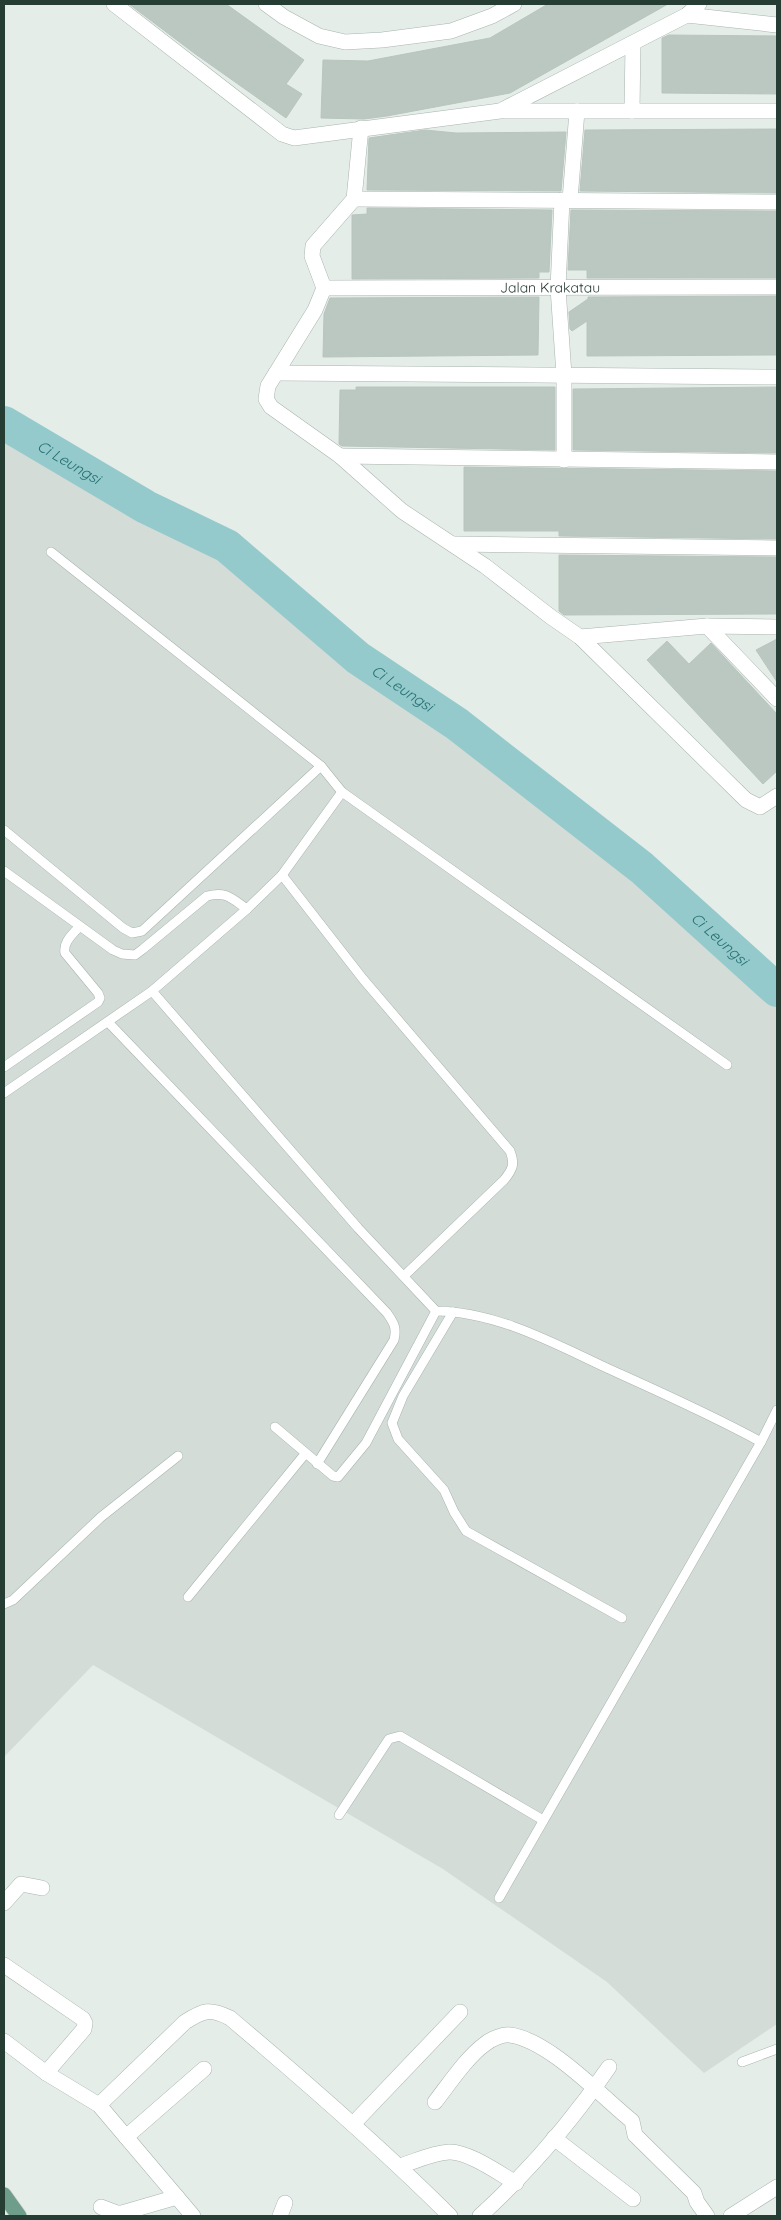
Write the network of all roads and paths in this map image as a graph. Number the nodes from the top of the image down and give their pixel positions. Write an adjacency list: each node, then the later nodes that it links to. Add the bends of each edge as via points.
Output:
1 (114, 4): 12 (street, via 289,137)
2 (266, 4): 3 (street, via 319,36 345,42 451,31)
3 (514, 4)
4 (699, 4): 5 (street)
5 (687, 15): 6 (street); 7 (street)
6 (777, 26)
7 (633, 43): 8 (street); 10 (street)
8 (500, 111): 9 (street); 12 (street)
9 (577, 111): 10 (street); 14 (street)
10 (632, 111): 11 (street)
11 (777, 111)
12 (361, 128): 13 (street)
13 (354, 199): 14 (street); 17 (street, via 313,246 312,256)
14 (566, 200): 15 (street); 18 (street)
15 (777, 202)
16 (777, 287): 18 (street, Jalan Krakatau)
17 (324, 288): 18 (street, Jalan Krakatau); 19 (street, via 315,310)
18 (558, 288): 20 (street)
19 (276, 373): 20 (street); 22 (street, via 266,392 271,407)
20 (564, 375): 21 (street); 23 (street)
21 (777, 377)
22 (340, 456): 23 (street); 25 (street, via 402,511)
23 (564, 460): 24 (street)
24 (777, 462)
25 (454, 544): 26 (street); 30 (street)
26 (777, 548)
27 (51, 552): 32 (lane)
28 (708, 626): 29 (street); 30 (street); 31 (street)
29 (777, 627)
30 (580, 636): 34 (street, via 746,800 760,808)
31 (777, 699)
32 (321, 766): 33 (lane); 35 (lane, via 142,931 132,933 123,928)
33 (342, 792): 37 (lane); 42 (lane)
34 (777, 796)
35 (4, 830)
36 (4, 871): 39 (lane)
37 (282, 874): 38 (lane); 45 (lane, via 363,979 510,1151 514,1162 504,1180)
38 (247, 909): 39 (lane, via 228,896 218,893 207,896 135,954 112,950); 40 (lane)
39 (79, 927): 43 (lane, via 64,947 65,952 98,992 98,1002)
40 (152, 991): 41 (lane); 45 (lane, via 358,1228)
41 (108, 1022): 44 (lane); 53 (lane, via 388,1313 395,1324 394,1340)
42 (727, 1065)
43 (4, 1067)
44 (4, 1093)
45 (404, 1276): 46 (lane)
46 (436, 1312): 47 (lane); 53 (lane, via 366,1443 338,1477)
47 (453, 1312): 50 (lane, via 519,1328 720,1419); 56 (lane, via 403,1396 392,1423 398,1439 444,1490 466,1530)
48 (777, 1410): 50 (lane)
49 (275, 1427): 51 (lane)
50 (761, 1442): 58 (lane)
51 (305, 1454): 53 (lane); 54 (lane)
52 (178, 1456): 55 (lane, via 101,1517 13,1600)
53 (317, 1464)
54 (188, 1597)
55 (4, 1604)
56 (622, 1618)
57 (338, 1815): 58 (lane, via 389,1739 400,1736)
58 (543, 1820): 60 (lane)
59 (42, 1888): 61 (street, via 21,1884)
60 (499, 1898)
61 (4, 1903)
62 (4, 1964): 69 (street, via 85,2023 84,2029)
63 (460, 2012): 73 (street)
64 (4, 2041): 69 (street)
65 (777, 2049): 66 (lane)
66 (742, 2062)
67 (609, 2067): 70 (street)
68 (204, 2070): 74 (street)
69 (46, 2074): 72 (street)
70 (594, 2090): 71 (street, via 560,2059 534,2044 509,2035 485,2044); 75 (street); 87 (street, via 632,2121 635,2135 694,2193)
71 (434, 2102)
72 (99, 2105): 73 (street, via 185,2022 198,2014 215,2011 230,2018); 74 (street)
73 (354, 2123): 76 (street)
74 (126, 2137): 80 (street)
75 (554, 2138): 77 (street); 81 (street)
76 (400, 2166): 77 (street, via 451,2152 473,2159); 85 (street)
77 (516, 2183): 86 (street)
78 (777, 2187): 88 (street)
79 (4, 2195): 83 (main road)
80 (177, 2197): 82 (street, via 117,2214); 84 (street)
81 (633, 2199)
82 (101, 2207)
83 (19, 2216)
84 (193, 2216)
85 (450, 2216)
86 (480, 2216)
87 (707, 2216)
88 (731, 2216)

